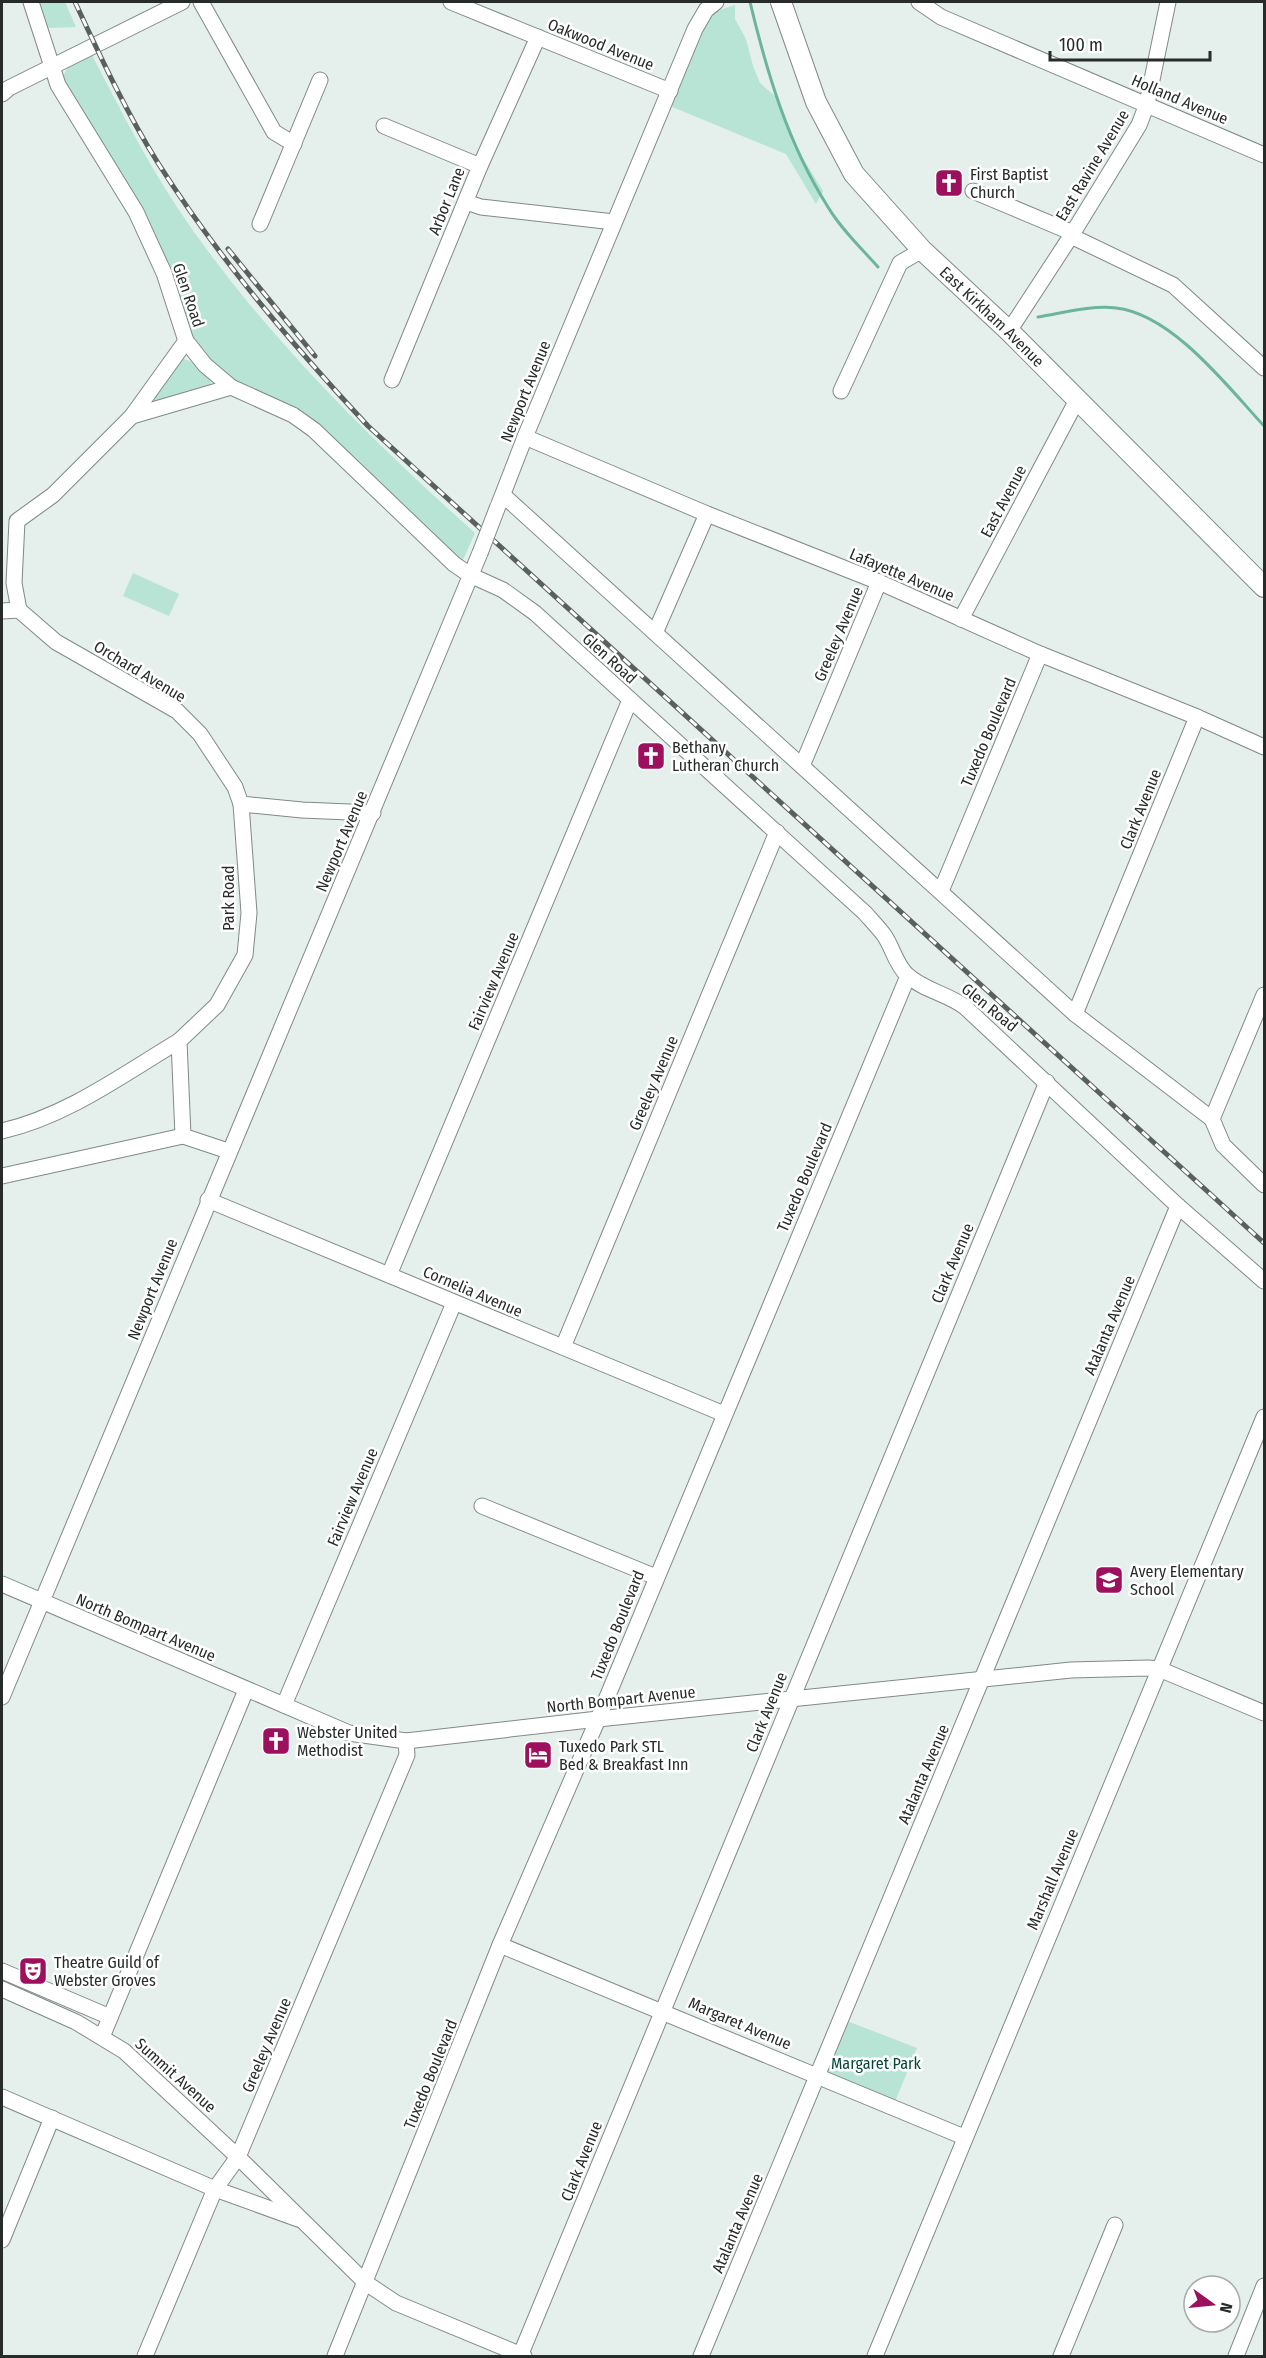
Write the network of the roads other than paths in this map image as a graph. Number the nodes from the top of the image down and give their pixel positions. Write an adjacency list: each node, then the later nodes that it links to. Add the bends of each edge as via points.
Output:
1 (31, 2): 10 (street, Glen Road)
2 (182, 2): 10 (street)
3 (201, 2): 16 (street, via 274,132)
4 (451, 2): 9 (street, Oakwood Avenue)
5 (716, 2): 12 (street, Newport Avenue, via 695,29)
6 (782, 2): 24 (main road, East Kirkham Avenue, via 816,102 854,174)
7 (919, 2): 14 (street, Holland Avenue, via 941,17)
8 (1168, 2): 14 (street, East Ravine Avenue)
9 (538, 37): 12 (street, Oakwood Avenue); 18 (street, Arbor Lane)
10 (51, 67): 13 (street); 26 (street, Glen Road, via 58,85 136,212 164,273)
11 (320, 80): 16 (street)
12 (670, 91): 21 (street, Newport Avenue)
13 (2, 94)
14 (1147, 104): 17 (street, Holland Avenue); 23 (street, East Ravine Avenue, via 1139,125)
15 (384, 126): 18 (street)
16 (294, 144): 22 (street)
17 (1264, 155)
18 (480, 166): 20 (street, Arbor Lane)
19 (973, 191): 23 (street)
20 (466, 202): 21 (street); 28 (street, Arbor Lane)
21 (614, 222): 33 (street, Newport Avenue)
22 (260, 224)
23 (1072, 234): 25 (street, East Ravine Avenue); 27 (street, via 1173,285)
24 (922, 250): 25 (main road, East Kirkham Avenue); 30 (street, via 900,263)
25 (1009, 331): 31 (main road, East Kirkham Avenue)
26 (186, 341): 29 (street, Glen Road); 32 (street)
27 (1264, 368)
28 (392, 380)
29 (231, 387): 32 (street); 38 (street, Glen Road, via 293,415 314,430)
30 (841, 391)
31 (1077, 400): 40 (main road, East Kirkham Avenue); 43 (street, East Avenue)
32 (132, 416): 37 (street, via 53,495)
33 (525, 436): 34 (street, Newport Avenue); 35 (street, Lafayette Avenue)
34 (501, 501): 38 (street, Newport Avenue, bridge); 44 (street)
35 (707, 514): 39 (street, Lafayette Avenue); 44 (street)
36 (2, 516): 37 (street)
37 (17, 521): 41 (street, via 14,583)
38 (470, 575): 46 (street, Glen Road, via 503,590 535,613); 51 (street, Newport Avenue)
39 (879, 582): 43 (street, Lafayette Avenue); 49 (street, Greeley Avenue)
40 (1264, 587)
41 (19, 610): 42 (street); 50 (street, Orchard Avenue, via 56,642 177,711 200,734 235,786)
42 (2, 611)
43 (961, 619): 45 (street, Lafayette Avenue)
44 (655, 633): 49 (street)
45 (1040, 654): 47 (street, Lafayette Avenue); 53 (street, Tuxedo Boulevard)
46 (630, 700): 52 (street, Glen Road); 67 (street, Fairview Avenue)
47 (1197, 717): 48 (street, Lafayette Avenue); 56 (street, Clark Avenue)
48 (1264, 747)
49 (802, 766): 53 (street)
50 (241, 804): 51 (street); 57 (street, Park Road, via 249,914 244,956 217,1005)
51 (373, 813): 62 (street, Newport Avenue)
52 (777, 832): 54 (street, Glen Road, via 865,913 885,936 895,961); 70 (street, Greeley Avenue)
53 (941, 891): 56 (street)
54 (908, 976): 58 (street, Glen Road, via 965,1007); 71 (street, Tuxedo Boulevard)
55 (1264, 994): 59 (street)
56 (1075, 1014): 59 (street)
57 (179, 1041): 60 (street, Park Road, via 72,1105); 61 (street)
58 (1047, 1082): 66 (street, Glen Road); 81 (street, Clark Avenue)
59 (1212, 1119): 64 (street, via 1223,1145)
60 (2, 1131)
61 (183, 1136): 62 (street); 63 (street)
62 (228, 1151): 65 (street, Newport Avenue)
63 (2, 1176)
64 (1264, 1185)
65 (208, 1200): 67 (street, Cornelia Avenue); 76 (street, Newport Avenue)
66 (1178, 1206): 68 (street, Glen Road); 78 (street, Atalanta Avenue)
67 (389, 1275): 69 (street, Cornelia Avenue)
68 (1264, 1281)
69 (454, 1303): 70 (street, Cornelia Avenue); 82 (street, Fairview Avenue)
70 (563, 1347): 71 (street, Cornelia Avenue)
71 (724, 1414): 74 (street, Tuxedo Boulevard)
72 (1264, 1417): 77 (street, Marshall Avenue)
73 (482, 1506): 74 (street)
74 (656, 1577): 84 (street, Tuxedo Boulevard)
75 (2, 1584): 76 (street, North Bompart Avenue)
76 (42, 1602): 79 (street, North Bompart Avenue); 80 (street, Newport Avenue)
77 (1159, 1670): 78 (street, North Bompart Avenue, via 1071,1670); 83 (street, North Bompart Avenue); 95 (street, Marshall Avenue)
78 (982, 1680): 81 (street, North Bompart Avenue); 92 (street, Atalanta Avenue)
79 (246, 1690): 82 (street, North Bompart Avenue); 90 (street)
80 (2, 1697)
81 (790, 1700): 84 (street, North Bompart Avenue); 89 (street, Clark Avenue)
82 (284, 1705): 85 (street, North Bompart Avenue, via 349,1733)
83 (1264, 1713)
84 (598, 1719): 85 (street, North Bompart Avenue); 86 (street, Tuxedo Boulevard)
85 (406, 1741): 96 (street, Greeley Avenue, via 404,1763)
86 (500, 1945): 89 (street, Margaret Avenue); 101 (street, Tuxedo Boulevard)
87 (2, 1971): 90 (street)
88 (2, 1989): 91 (street, Summit Avenue)
89 (663, 2010): 92 (street, Margaret Avenue); 105 (street, Clark Avenue)
90 (110, 2017): 91 (street)
91 (102, 2037): 96 (street, Summit Avenue, via 144,2068)
92 (818, 2075): 95 (street, Margaret Avenue); 106 (street, Atalanta Avenue)
93 (2, 2097): 94 (street, Summit Avenue)
94 (52, 2118): 97 (street, Summit Avenue); 100 (street)
95 (964, 2137): 107 (street, Marshall Avenue)
96 (238, 2157): 97 (street, Greeley Avenue); 98 (street, Summit Avenue)
97 (215, 2189): 98 (street, Summit Avenue); 103 (street, Greeley Avenue)
98 (304, 2221): 101 (street, Summit Avenue)
99 (1116, 2225): 108 (street)
100 (2, 2240)
101 (366, 2283): 104 (street, Tuxedo Boulevard); 105 (street, Summit Avenue, via 396,2303)
102 (1264, 2286): 109 (street)
103 (145, 2356)
104 (335, 2356)
105 (521, 2356)
106 (701, 2356)
107 (875, 2356)
108 (1061, 2356)
109 (1236, 2356)

